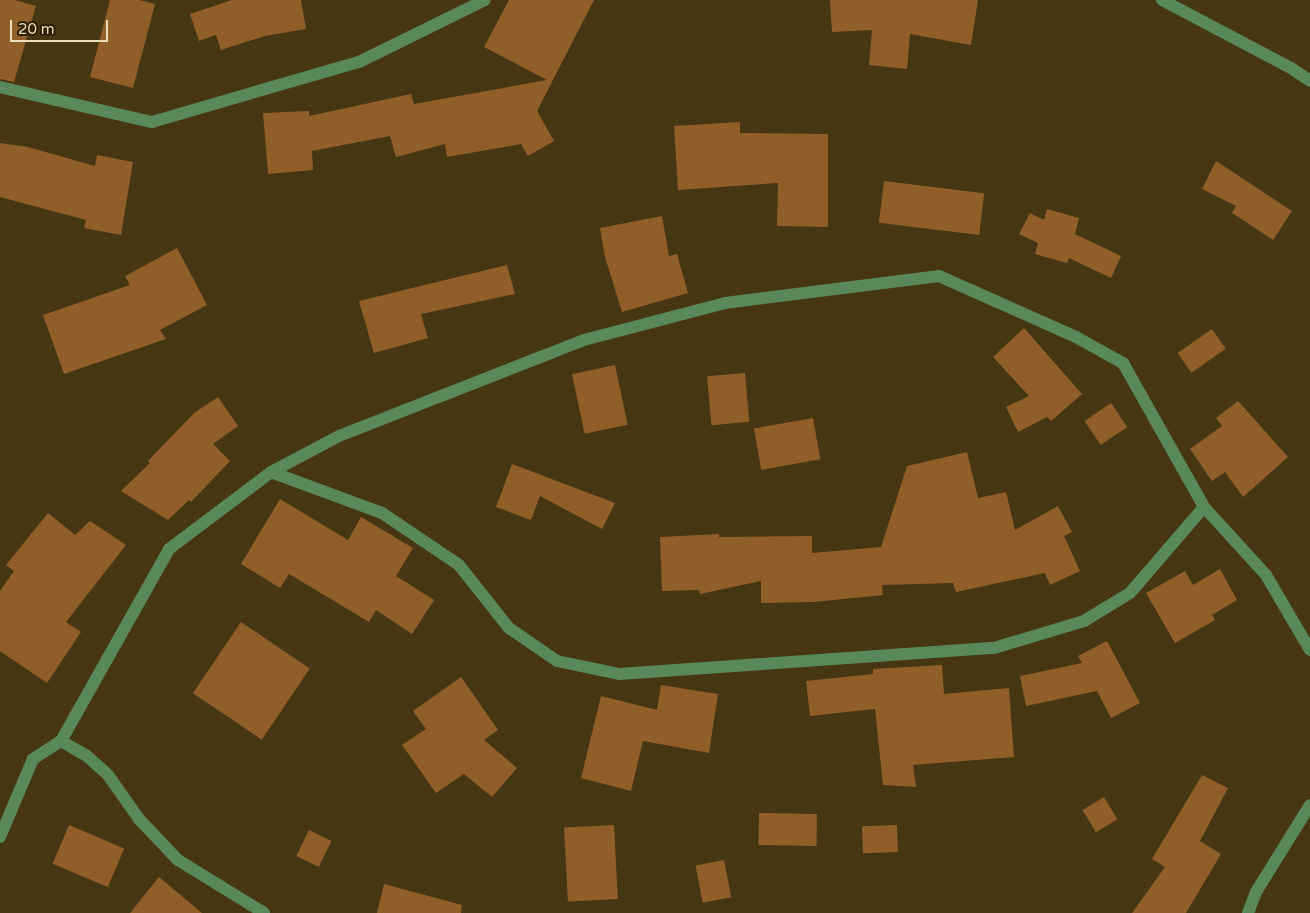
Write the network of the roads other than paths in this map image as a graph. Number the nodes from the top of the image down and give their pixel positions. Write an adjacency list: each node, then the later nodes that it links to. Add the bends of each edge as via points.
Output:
1 (485, 0): 4 (street, via 359,62 152,122)
2 (1162, 0): 3 (street)
3 (1310, 81)
4 (0, 87)
5 (271, 472): 6 (street, via 382,513 459,565 509,628 557,661 619,674 994,648 1084,621 1130,593); 6 (street, via 339,436 584,340 725,303 939,276 1076,337 1123,363); 8 (street, via 169,549)
6 (1204, 507): 7 (street, via 1266,575)
7 (1310, 650)
8 (61, 741): 10 (street, via 33,759); 11 (street, via 87,756 108,775 138,819 178,860)
9 (1310, 805): 12 (street, via 1256,892)
10 (0, 837)
11 (264, 913)
12 (1248, 913)

